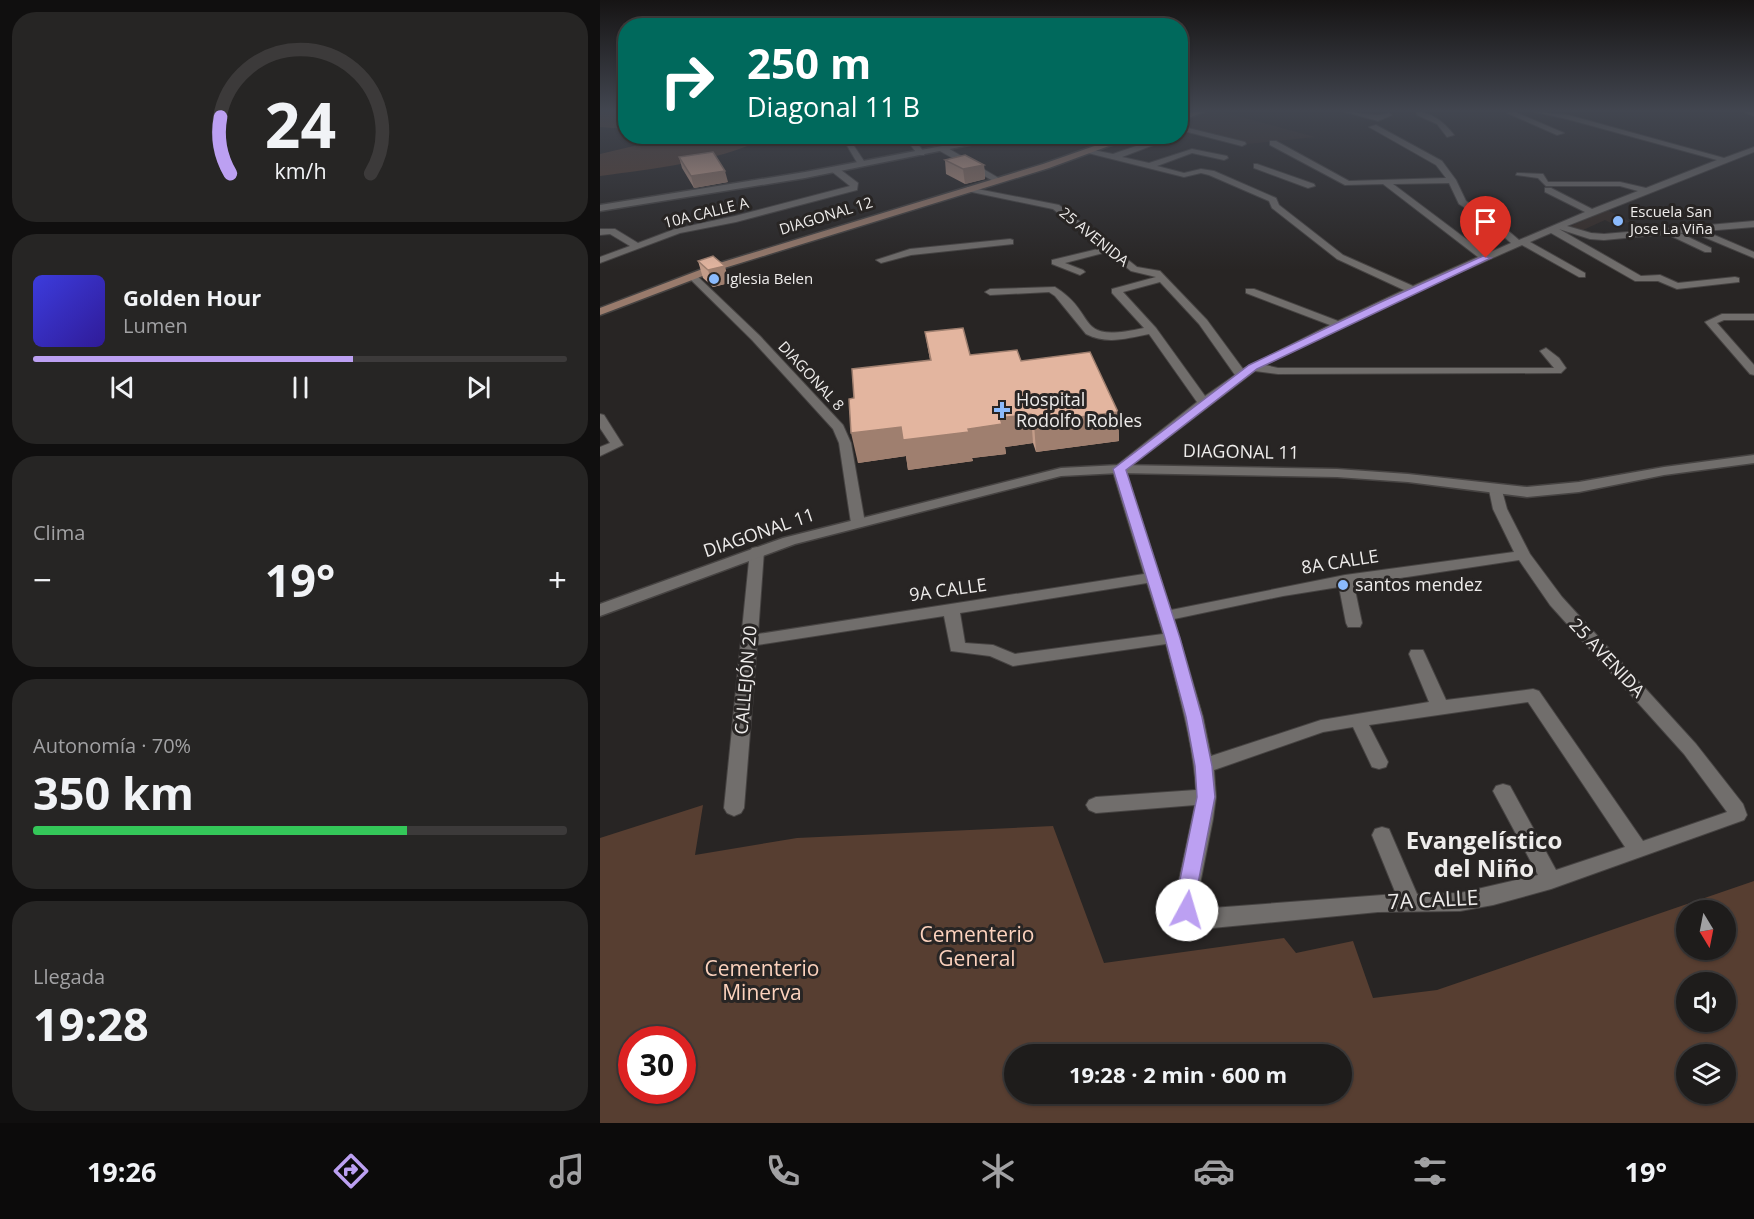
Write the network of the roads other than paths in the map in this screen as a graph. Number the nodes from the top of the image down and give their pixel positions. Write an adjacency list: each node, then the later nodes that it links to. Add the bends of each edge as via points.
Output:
1 (860, 164): 11 (street)
2 (972, 164): 14 (street)
3 (1048, 164): 14 (main road, DIAGONAL 12)
4 (1143, 164): 9 (street)
5 (1154, 164): 9 (street)
6 (1312, 164): 13 (street)
7 (1439, 164): 15 (street)
8 (1712, 164): 21 (street)
9 (1149, 166): 43 (street, via 1184,176 1209,172 1270,199 1341,257)
10 (1257, 166): 16 (street)
11 (834, 170): 22 (street); 31 (street, 10A CALLE A, via 854,188 678,231)
12 (1520, 175): 21 (street, via 1540,176 1545,184 1620,184)
13 (1335, 177): 16 (street); 17 (street, via 1348,183)
14 (998, 180): 19 (main road, DIAGONAL 12)
15 (1452, 180): 17 (street); 30 (street, via 1464,204)
16 (1301, 183): 18 (street)
17 (1386, 183): 35 (street)
18 (1311, 186)
19 (970, 189): 32 (street, 25 AVENIDA, via 1056,207); 40 (main road, DIAGONAL 12)
20 (1548, 190): 23 (street)
21 (1644, 190): 23 (street)
22 (600, 208)
23 (1591, 212): 25 (street)
24 (1754, 224): 26 (street)
25 (1557, 228): 28 (street, via 1599,237); 30 (street); 42 (street, via 1639,279 1660,278 1674,286)
26 (1695, 230): 28 (street); 34 (street)
27 (605, 231): 31 (street)
28 (1670, 232): 33 (street)
29 (1011, 242): 37 (street, via 910,252)
30 (1521, 243): 35 (street); 39 (street)
31 (637, 246): 36 (street, 10A CALLE A)
32 (1110, 249): 38 (street, via 1055,262); 41 (street, 25 AVENIDA, via 1134,269 1156,272)
33 (1708, 250)
34 (1754, 255)
35 (1486, 258): 43 (street)
36 (600, 260)
37 (881, 260)
38 (1080, 272)
39 (1582, 275)
40 (692, 276): 46 (main road, DIAGONAL 12); 60 (street, DIAGONAL 8, via 839,428)
41 (1164, 278): 49 (street, via 1117,290); 53 (street, via 1209,328)
42 (1735, 280)
43 (1413, 290): 48 (street)
44 (1250, 291): 48 (street)
45 (990, 292): 49 (street, via 1051,289 1096,336)
46 (600, 312)
47 (1754, 317): 52 (street, via 1710,322)
48 (1340, 325): 51 (street)
49 (1152, 330): 54 (street)
50 (1546, 351): 51 (street, via 1558,364 1557,371 1290,371)
51 (1253, 367): 53 (street)
52 (1754, 372)
53 (1242, 376): 54 (street)
54 (1204, 403): 58 (street)
55 (600, 418): 56 (street, via 617,444)
56 (600, 452)
57 (1754, 459): 59 (street, DIAGONAL 11, via 1579,488)
58 (1119, 469): 59 (street, DIAGONAL 11, via 1365,474); 60 (street, DIAGONAL 11, via 1048,475); 63 (street)
59 (1496, 490): 62 (street, 25 AVENIDA, via 1500,509)
60 (858, 523): 61 (street, DIAGONAL 11)
61 (757, 551): 66 (street, DIAGONAL 11); 70 (street, CALLEJÓN 20)
62 (1523, 555): 64 (street, 8A CALLE); 80 (street, 25 AVENIDA, via 1562,608 1690,749)
63 (1152, 579): 65 (street, 9A CALLE); 67 (street)
64 (1345, 580): 67 (street, 8A CALLE); 68 (street)
65 (951, 609): 69 (street, via 957,647 993,651 1013,660); 70 (street, 9A CALLE)
66 (600, 610)
67 (1165, 616): 69 (street)
68 (1354, 623)
69 (1172, 638): 75 (street)
70 (749, 641): 79 (street, CALLEJÓN 20)
71 (1417, 654): 72 (street)
72 (1440, 707): 73 (street); 82 (street, via 1533,695)
73 (1358, 720): 74 (street); 75 (street, via 1303,731)
74 (1379, 762)
75 (1204, 766): 77 (street)
76 (1503, 791): 83 (street)
77 (1206, 797): 78 (street); 84 (street, 7A CALLE, via 1186,899 1190,915 1195,918)
78 (1096, 805)
79 (734, 808)
80 (1737, 814): 82 (street, 7A CALLE)
81 (1382, 835): 84 (street)
82 (1638, 850): 83 (street, 7A CALLE)
83 (1551, 880): 84 (street, 7A CALLE, via 1460,902)
84 (1410, 903)

